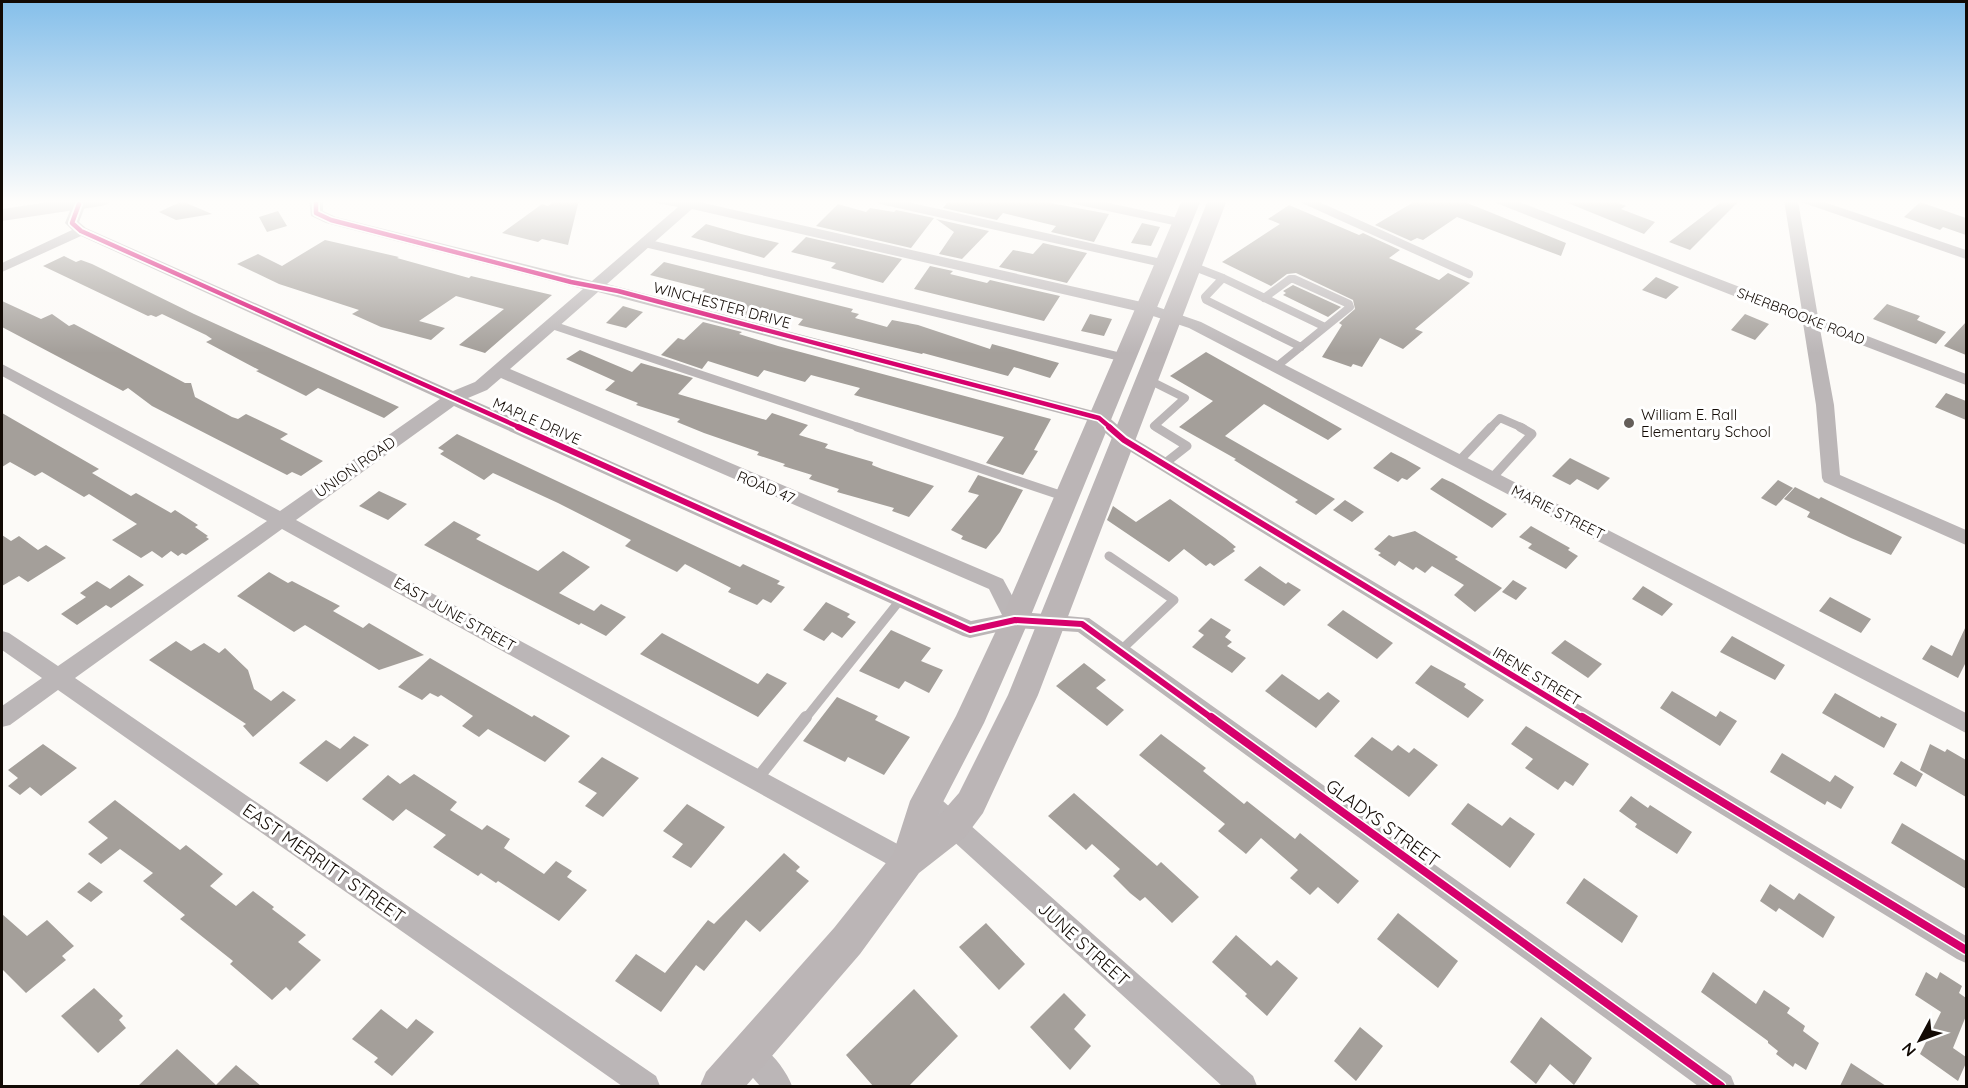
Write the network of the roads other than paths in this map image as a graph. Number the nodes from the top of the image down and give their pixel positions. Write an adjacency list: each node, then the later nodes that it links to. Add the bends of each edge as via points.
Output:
1 (39, 251): 15 (street)
2 (126, 251): 32 (street, MAPLE DRIVE)
3 (452, 251): 18 (street, WINCHESTER DRIVE)
4 (636, 251): 18 (street, UNION ROAD)
5 (677, 251): 26 (lane)
6 (901, 251): 20 (street, MARIE STREET)
7 (1107, 251): 13 (street)
8 (1171, 251): 13 (main road)
9 (1198, 251): 14 (main road)
10 (1418, 251): 16 (lane)
11 (1632, 251): 22 (street, SHERBROOKE ROAD)
12 (1799, 251): 22 (street)
13 (1166, 264): 20 (main road)
14 (1192, 266): 17 (lane); 21 (main road)
15 (2, 268)
16 (1469, 274)
17 (1223, 278): 19 (lane); 25 (lane, via 1206,300)
18 (595, 287): 23 (street, UNION ROAD); 33 (street, WINCHESTER DRIVE)
19 (1264, 298): 24 (lane); 24 (lane, via 1294,279 1349,304)
20 (1146, 308): 21 (street, MARIE STREET); 26 (main road)
21 (1172, 317): 27 (street, MARIE STREET); 30 (main road)
22 (1810, 320): 31 (street, SHERBROOKE ROAD); 40 (street, via 1825,405 1831,478)
23 (552, 325): 29 (street, UNION ROAD); 38 (lane)
24 (1325, 327): 25 (lane)
25 (1301, 347): 27 (lane)
26 (1125, 358): 33 (main road)
27 (1276, 367): 35 (street, MARIE STREET)
28 (2, 369): 39 (street, EAST JUNE STREET)
29 (500, 371): 32 (street, UNION ROAD, via 481,386); 43 (street, ROAD 47, via 996,584)
30 (1148, 379): 34 (main road); 36 (lane, via 1185,398 1154,426 1187,446)
31 (1966, 380)
32 (455, 397): 39 (street, UNION ROAD); 42 (street, MAPLE DRIVE)
33 (1099, 417): 34 (street, IRENE STREET); 38 (main road)
34 (1124, 440): 36 (street, IRENE STREET); 44 (main road)
35 (1459, 461): 37 (street, MARIE STREET); 37 (lane, via 1500,418 1531,432)
36 (1164, 464): 54 (street, IRENE STREET)
37 (1492, 478): 49 (street, MARIE STREET)
38 (1066, 497): 43 (main road)
39 (280, 520): 47 (street, UNION ROAD); 50 (street, EAST JUNE STREET)
40 (1966, 538)
41 (1108, 556): 46 (lane, via 1174,600)
42 (901, 599): 43 (street, MAPLE DRIVE, via 970,630); 50 (lane)
43 (1015, 620): 44 (street, GLADYS STREET); 51 (main road, via 968,723)
44 (1053, 622): 46 (street, GLADYS STREET, via 1082,624); 52 (main road, via 994,759 971,803)
45 (2, 639): 47 (street, EAST MERRITT STREET)
46 (1120, 651): 60 (street, GLADYS STREET)
47 (58, 678): 48 (street, UNION ROAD); 56 (street, EAST MERRITT STREET)
48 (2, 718)
49 (1966, 724)
50 (757, 779): 53 (street, EAST JUNE STREET)
51 (926, 801): 52 (street, JUNE STREET); 53 (main road)
52 (953, 826): 53 (main road); 59 (street, JUNE STREET)
53 (907, 862): 55 (main road, via 847,941)
54 (1966, 950)
55 (750, 1053): 57 (main road); 58 (street)
56 (646, 1086)
57 (720, 1086)
58 (778, 1086)
59 (1243, 1086)
60 (1720, 1086)

